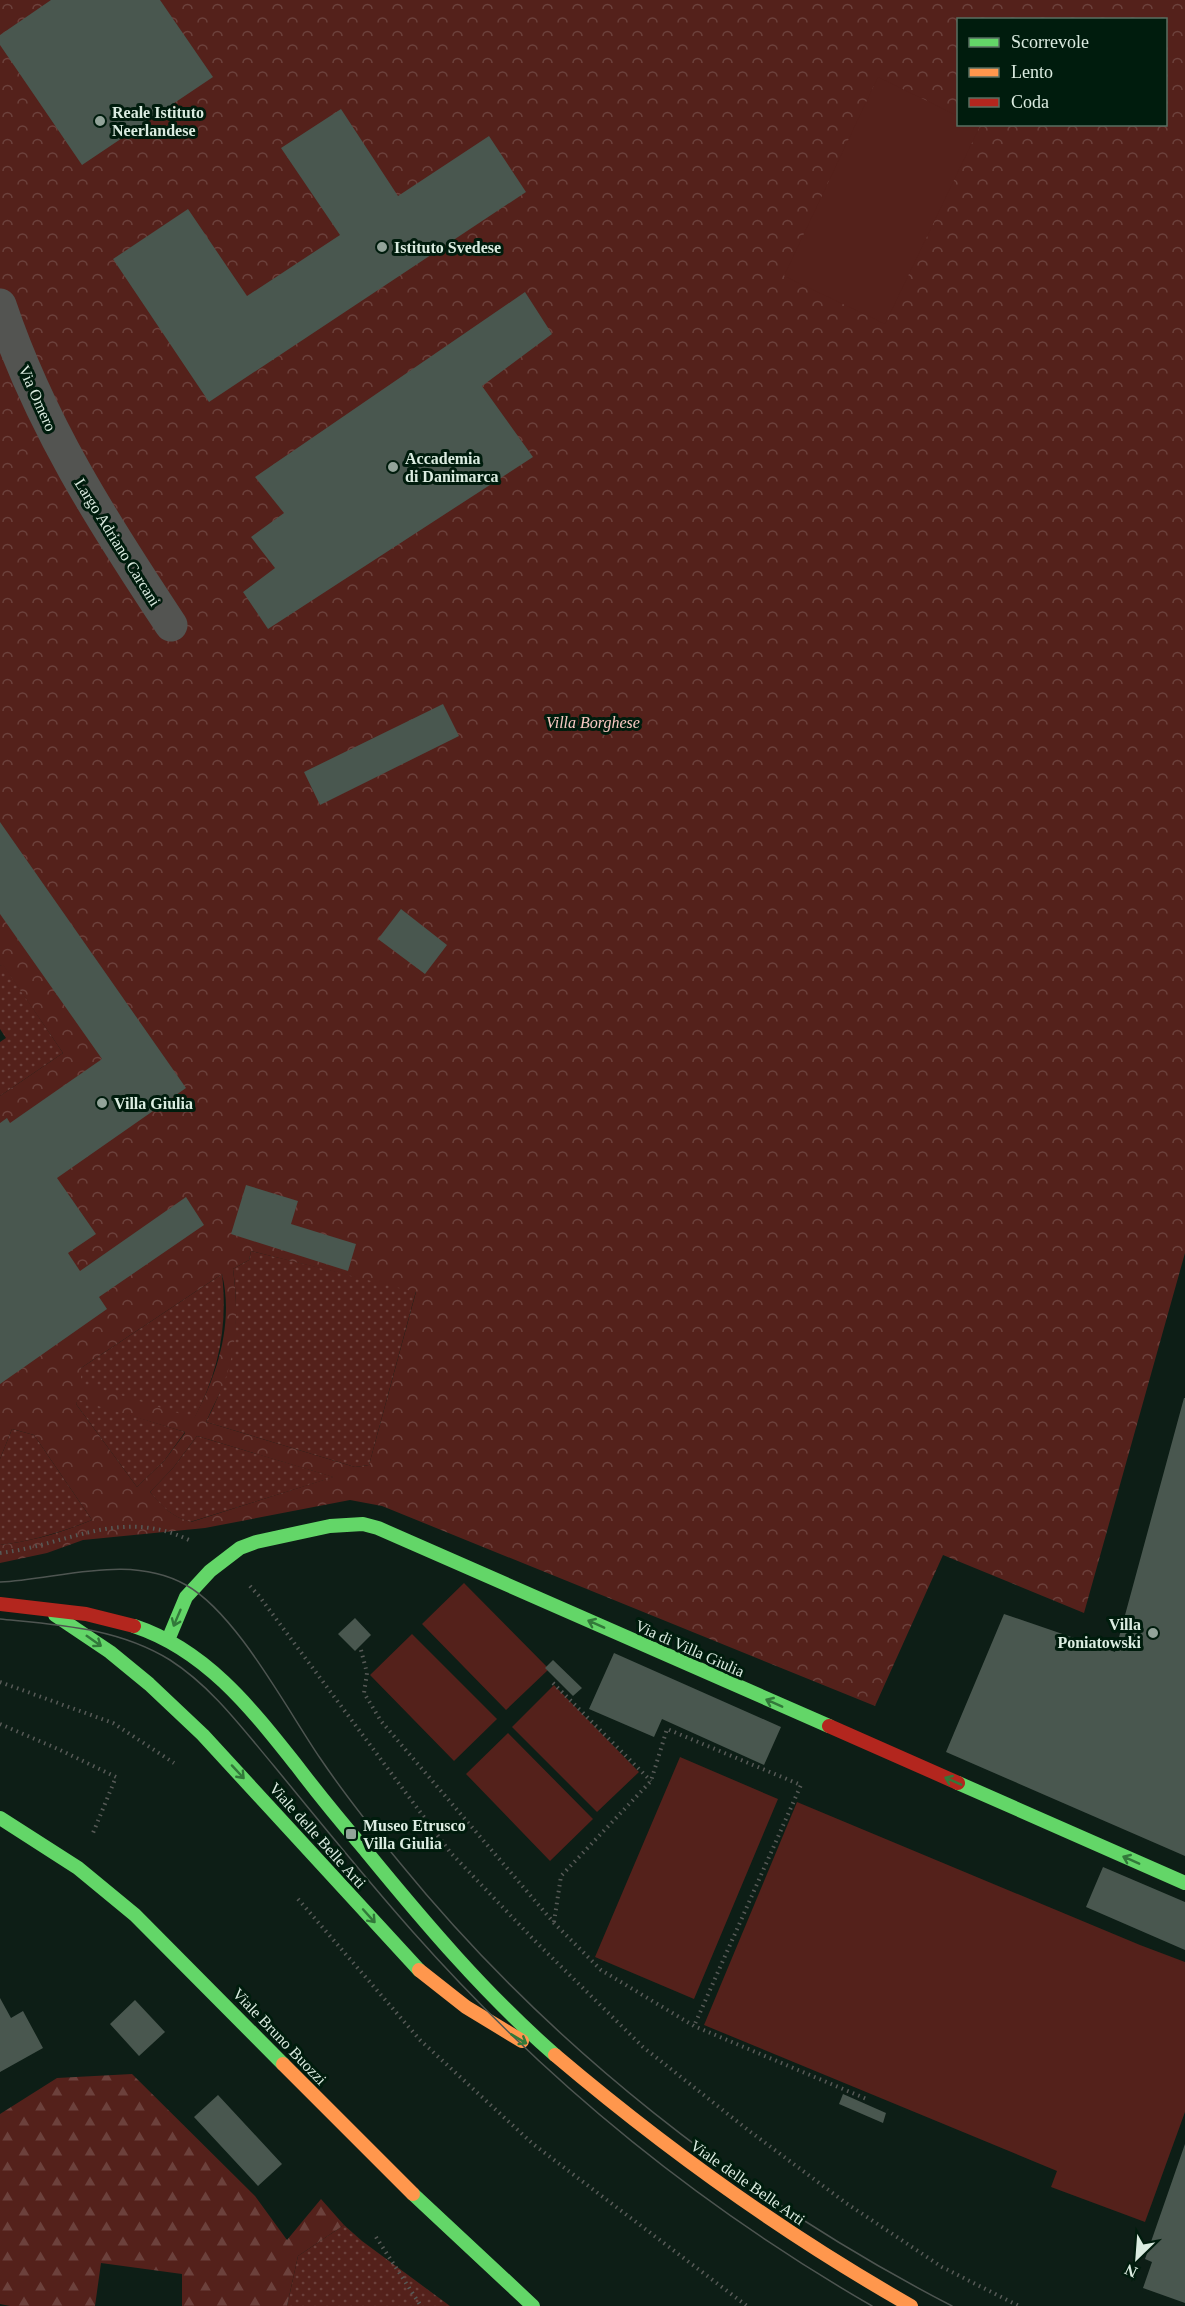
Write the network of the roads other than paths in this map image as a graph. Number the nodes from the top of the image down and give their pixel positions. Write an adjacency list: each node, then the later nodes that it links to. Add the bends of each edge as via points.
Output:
1 (0, 304): 2 (street, Via Omero, via 29,382)
2 (65, 458): 3 (street, Largo Adriano Carcani)
3 (171, 625)
4 (0, 1604): 5 (street, Viale delle Belle Arti)
5 (45, 1608): 6 (street, Viale delle Belle Arti, via 130,1625); 9 (street, Viale delle Belle Arti, one-way to 9, via 110,1652 167,1699 430,1980 484,2019)
6 (168, 1640): 8 (street, Via di Villa Giulia, one-way to 6, via 363,1524 330,1526 240,1548 219,1563 186,1597); 9 (street, Viale delle Belle Arti, via 202,1660 246,1703 418,1912 507,2010)
7 (0, 1818): 10 (street, Viale Bruno Buozzi, via 78,1868 135,1915 432,2213)
8 (1185, 1883)
9 (576, 2071): 13 (street, Viale delle Belle Arti, via 738,2196 854,2274)
10 (523, 2295): 11 (street, Viale Bruno Buozzi); 12 (street, Viale Bruno Buozzi)
11 (533, 2306)
12 (542, 2306)
13 (911, 2306)

